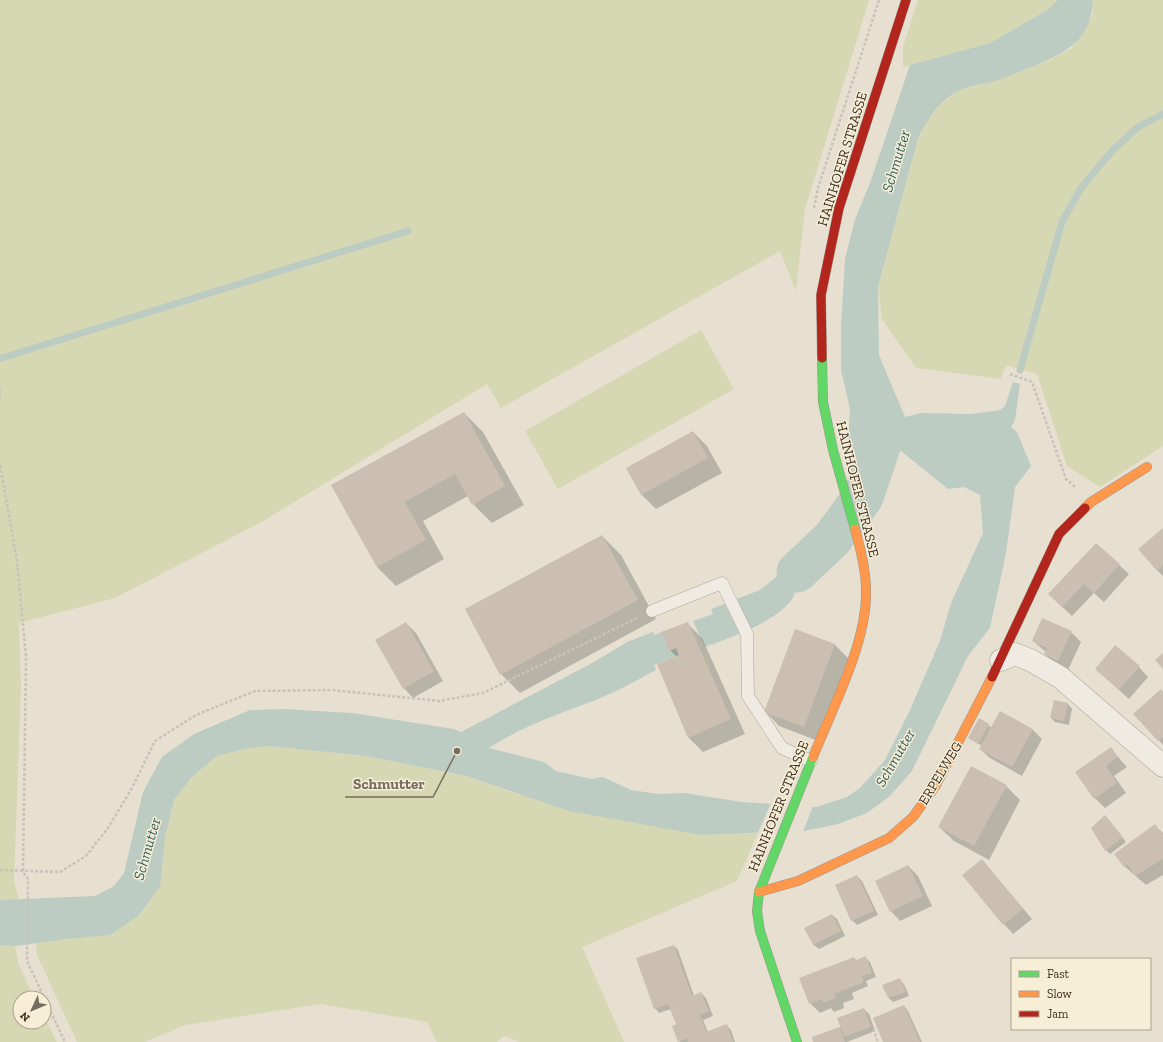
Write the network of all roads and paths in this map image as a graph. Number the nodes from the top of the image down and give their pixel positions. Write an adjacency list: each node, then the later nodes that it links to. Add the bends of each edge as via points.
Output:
1 (906, 0): 10 (street, HAINHOFER STRASSE, via 839,208 821,295 823,402 860,548 866,595 860,640)
2 (1010, 374): 7 (path, via 1032,382 1066,479)
3 (0, 388): 4 (path)
4 (0, 399)
5 (0, 465): 13 (path, via 16,561 26,657)
6 (1147, 467): 7 (street, ERPELWEG)
7 (1091, 502): 9 (street, ERPELWEG, via 1059,534)
8 (652, 611): 10 (lane, via 722,583 746,634 748,696 782,748); 13 (path, via 483,693 439,701 332,690 256,691 196,715 155,741 132,788 108,828 86,856 60,872)
9 (1001, 660): 11 (street, via 1015,654 1060,677); 14 (street, ERPELWEG, via 936,785 913,817 889,838 798,881)
10 (808, 766): 14 (street, HAINHOFER STRASSE)
11 (1163, 766)
12 (0, 870): 13 (path)
13 (23, 872): 16 (path, via 28,879 27,961)
14 (759, 892): 17 (street, HAINHOFER STRASSE, via 757,911 760,931)
15 (873, 1029): 18 (path)
16 (65, 1042)
17 (797, 1042)
18 (878, 1042)

